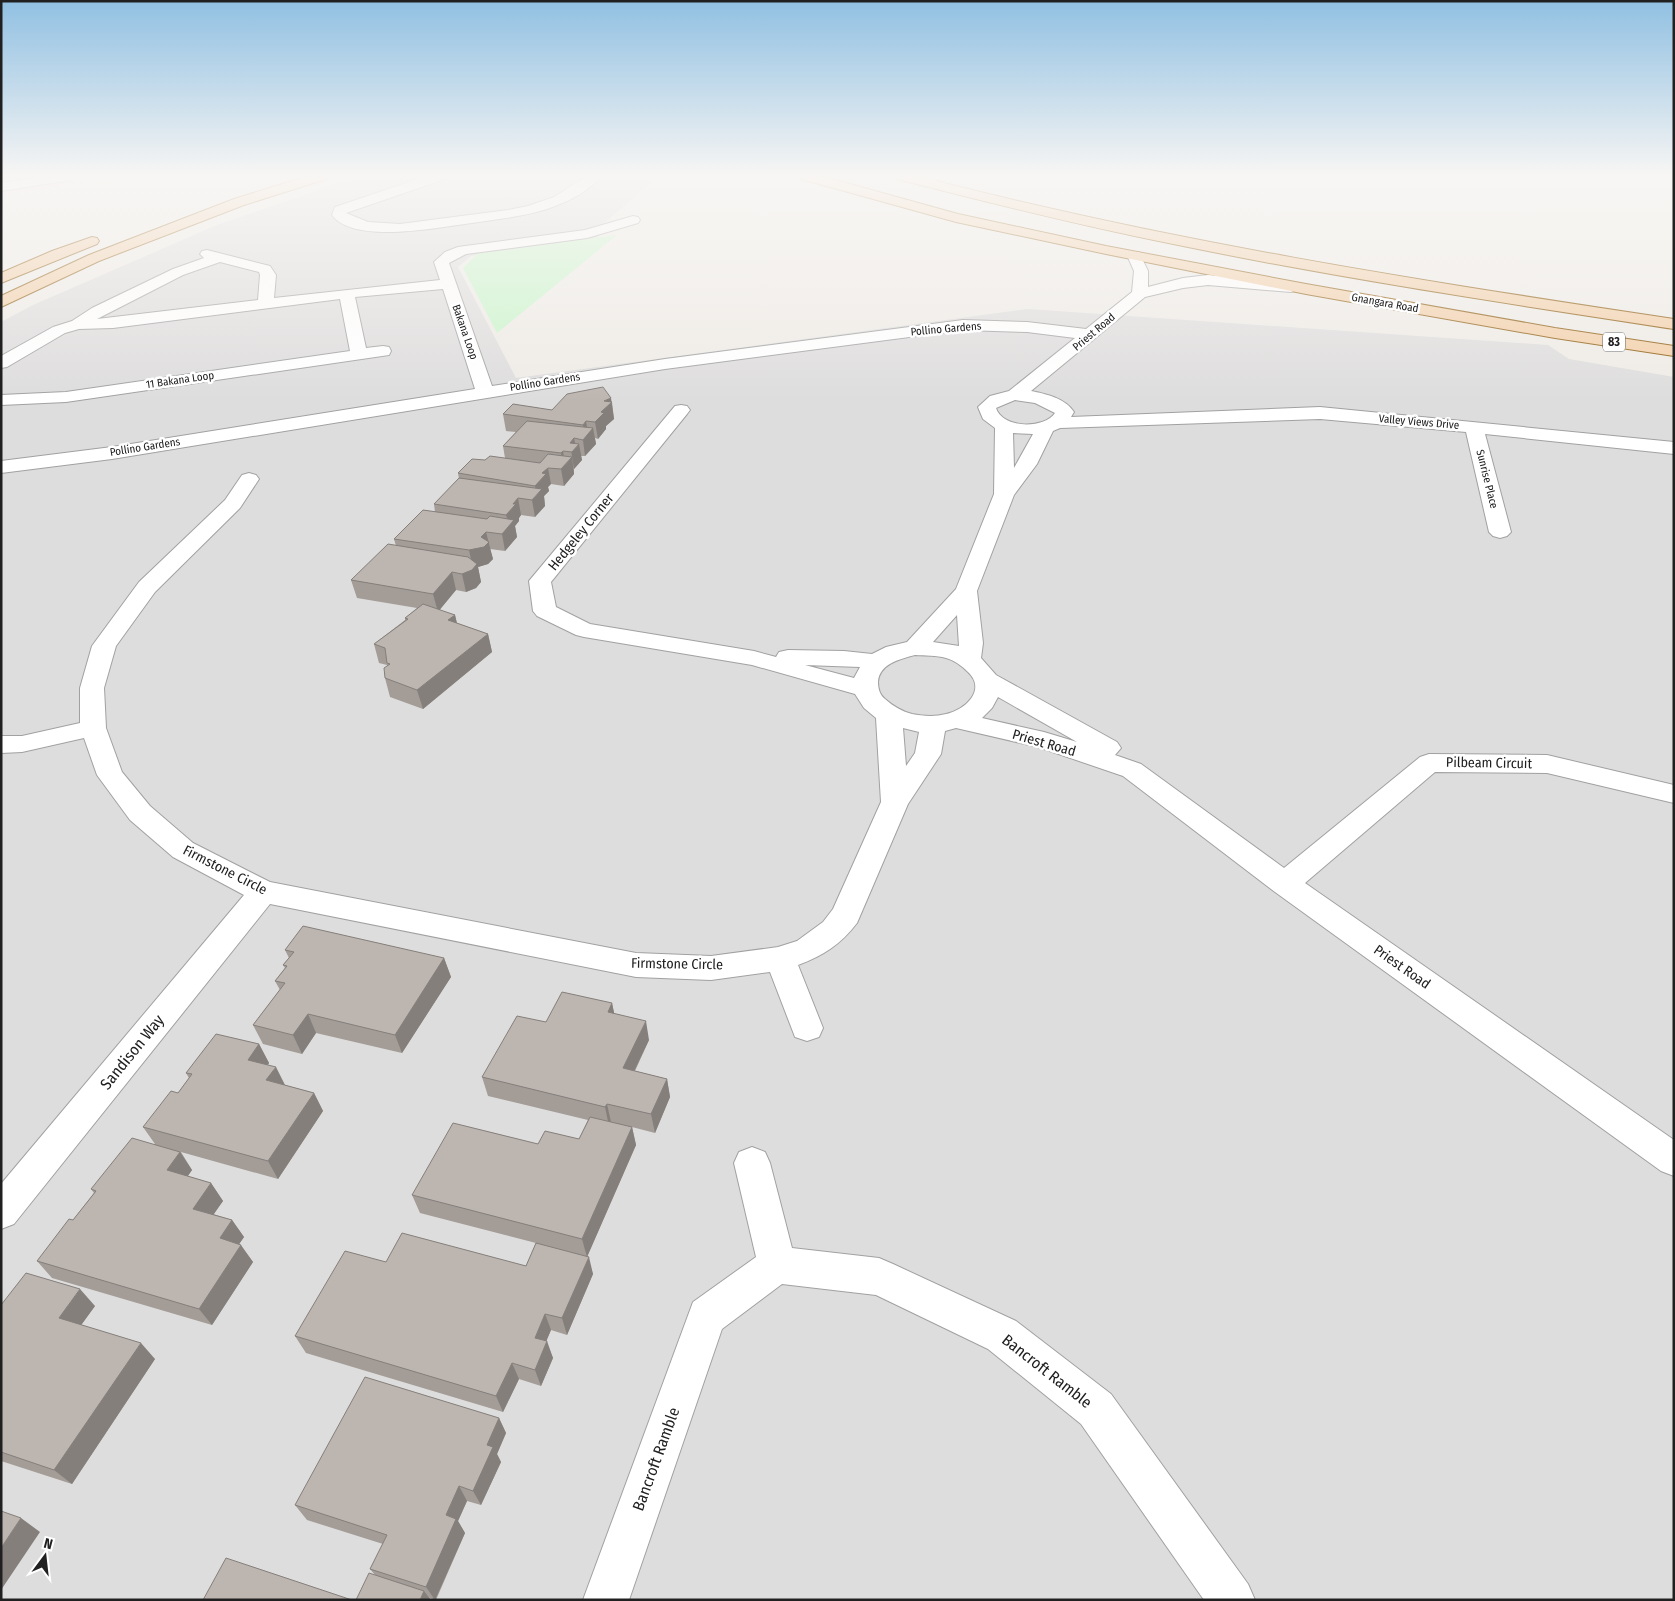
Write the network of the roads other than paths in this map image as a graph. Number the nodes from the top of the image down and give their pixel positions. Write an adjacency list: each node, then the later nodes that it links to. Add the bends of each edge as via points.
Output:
1 (66, 251): 9 (main road)
2 (113, 251): 14 (main road)
3 (214, 251): 8 (street, via 206,254)
4 (461, 251): 10 (street, Bakana Loop, via 441,262)
5 (1113, 251): 7 (main road, Gnangara Road / 83)
6 (1232, 251): 17 (main road, Gnangara Road / 83, via 1440,289)
7 (1134, 255): 11 (main road, Gnangara Road / 83); 13 (street, via 1141,271)
8 (220, 257): 15 (street, via 265,269 268,275); 16 (street, via 178,272)
9 (1, 279)
10 (448, 284): 12 (street); 24 (street, Bakana Loop)
11 (1306, 289): 13 (street, Priest Road, via 1208,280); 19 (main road, Gnangara Road / 83)
12 (347, 294): 15 (street); 21 (street)
13 (1140, 294): 18 (street, Priest Road)
14 (1, 302)
15 (266, 303): 16 (street, via 113,323)
16 (78, 324): 22 (street, via 59,330)
17 (1674, 324)
18 (1091, 336): 23 (street, Priest Road); 24 (street, Pollino Gardens, via 1027,327 963,325 665,364)
19 (1674, 351)
20 (383, 352): 21 (street, 11 Bakana Loop)
21 (359, 355): 26 (street, 11 Bakana Loop, via 66,397)
22 (1, 363)
23 (1047, 370): 25 (street, Priest Road); 28 (street)
24 (485, 392): 32 (street, Pollino Gardens, via 112,453)
25 (1015, 395): 28 (street, via 1029,396); 29 (street, via 1002,397 987,407 987,414)
26 (1, 400)
27 (681, 410): 38 (street, Hedgeley Corner, via 540,581 545,611 584,630)
28 (1055, 416): 29 (street, Valley Views Drive, via 1017,429); 30 (street, Valley Views Drive, via 1163,418 1320,413); 34 (street)
29 (1004, 425): 34 (street)
30 (1474, 426): 31 (street, Valley Views Drive); 35 (street, Sunrise Place)
31 (1674, 448)
32 (1, 467)
33 (249, 478): 45 (street, Firmstone Circle, via 233,504 147,587 104,646 92,688)
34 (1004, 494): 36 (street)
35 (1500, 532)
36 (966, 591): 37 (street); 39 (street, via 971,643)
37 (915, 648): 39 (street, via 938,649); 40 (street, via 893,652)
38 (754, 658): 40 (street, Hedgeley Corner, via 844,658); 42 (street, Hedgeley Corner)
39 (969, 660): 41 (street)
40 (876, 662): 42 (street, via 866,674)
41 (987, 680): 44 (street, via 984,702 972,712); 47 (street, Priest Road, via 1122,754)
42 (865, 689): 43 (street, via 873,703)
43 (889, 715): 44 (street, via 912,722); 49 (street, Firmstone Circle)
44 (944, 722): 47 (street, Priest Road, via 1044,740); 49 (street, Firmstone Circle, via 928,754)
45 (93, 728): 46 (street, via 22,744); 51 (street, Firmstone Circle, via 110,775 140,813 183,850)
46 (1, 745)
47 (1132, 770): 50 (street, Priest Road)
48 (1674, 794): 50 (street, Pilbeam Circuit, via 1548,764 1429,763)
49 (895, 802): 52 (street, Firmstone Circle, via 846,915 834,930 808,949)
50 (1285, 884): 54 (street, Priest Road)
51 (262, 892): 52 (street, Firmstone Circle, via 636,965 711,968); 56 (street, Sandison Way)
52 (780, 959): 53 (street)
53 (807, 1028)
54 (1674, 1160)
55 (752, 1163): 57 (street)
56 (1, 1212)
57 (777, 1265): 58 (street, Bancroft Ramble, via 707,1316); 59 (street, Bancroft Ramble, via 879,1277 1002,1335 1096,1409)
58 (606, 1600)
59 (1232, 1600)

